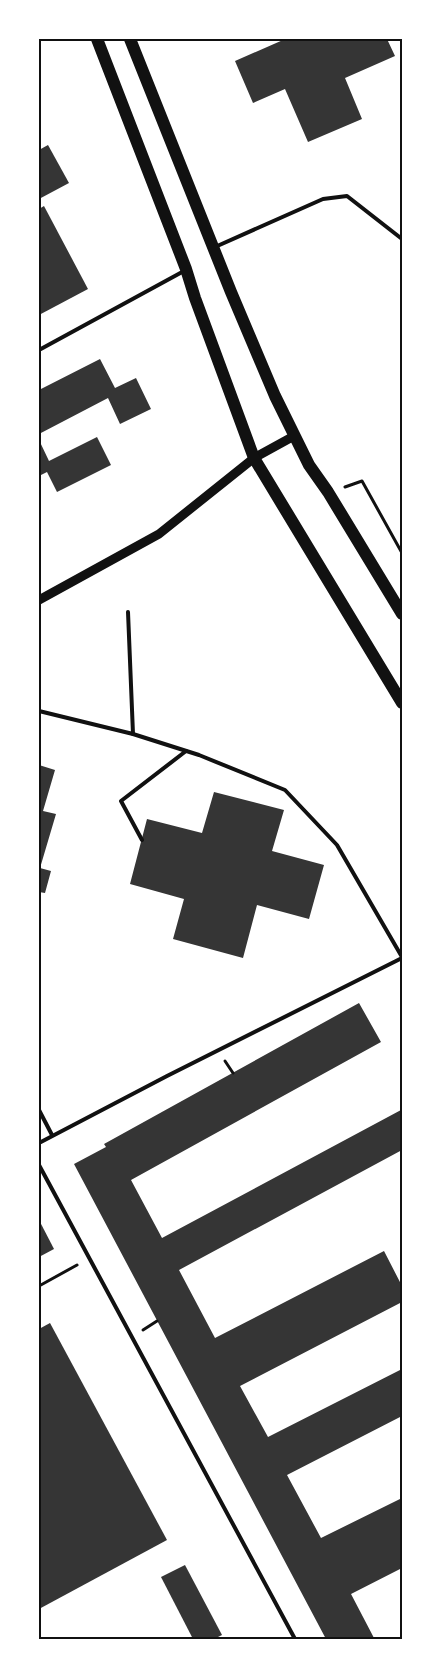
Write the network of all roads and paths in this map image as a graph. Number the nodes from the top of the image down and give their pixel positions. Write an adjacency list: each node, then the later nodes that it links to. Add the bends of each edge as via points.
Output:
1 (97, 39): 5 (main road)
2 (130, 39): 4 (main road)
3 (402, 240): 4 (lane, via 347,196 323,199)
4 (213, 248): 7 (main road, via 274,396)
5 (186, 269): 6 (lane); 8 (main road)
6 (39, 350)
7 (294, 436): 8 (street); 9 (main road)
8 (254, 458): 11 (street, via 159,534); 14 (main road)
9 (328, 492): 10 (path, via 362,481); 13 (main road)
10 (402, 553)
11 (39, 600)
12 (128, 612): 16 (lane)
13 (402, 614)
14 (402, 703)
15 (39, 711): 16 (lane)
16 (133, 734): 17 (lane)
17 (186, 751): 18 (lane, via 121,801); 19 (lane, via 285,790 337,844)
18 (142, 840)
19 (402, 958): 21 (lane)
20 (39, 1110): 21 (lane)
21 (52, 1135): 22 (lane)
22 (39, 1143)
23 (39, 1165): 24 (lane)
24 (89, 1258): 25 (path); 26 (lane)
25 (39, 1286)
26 (295, 1639)

